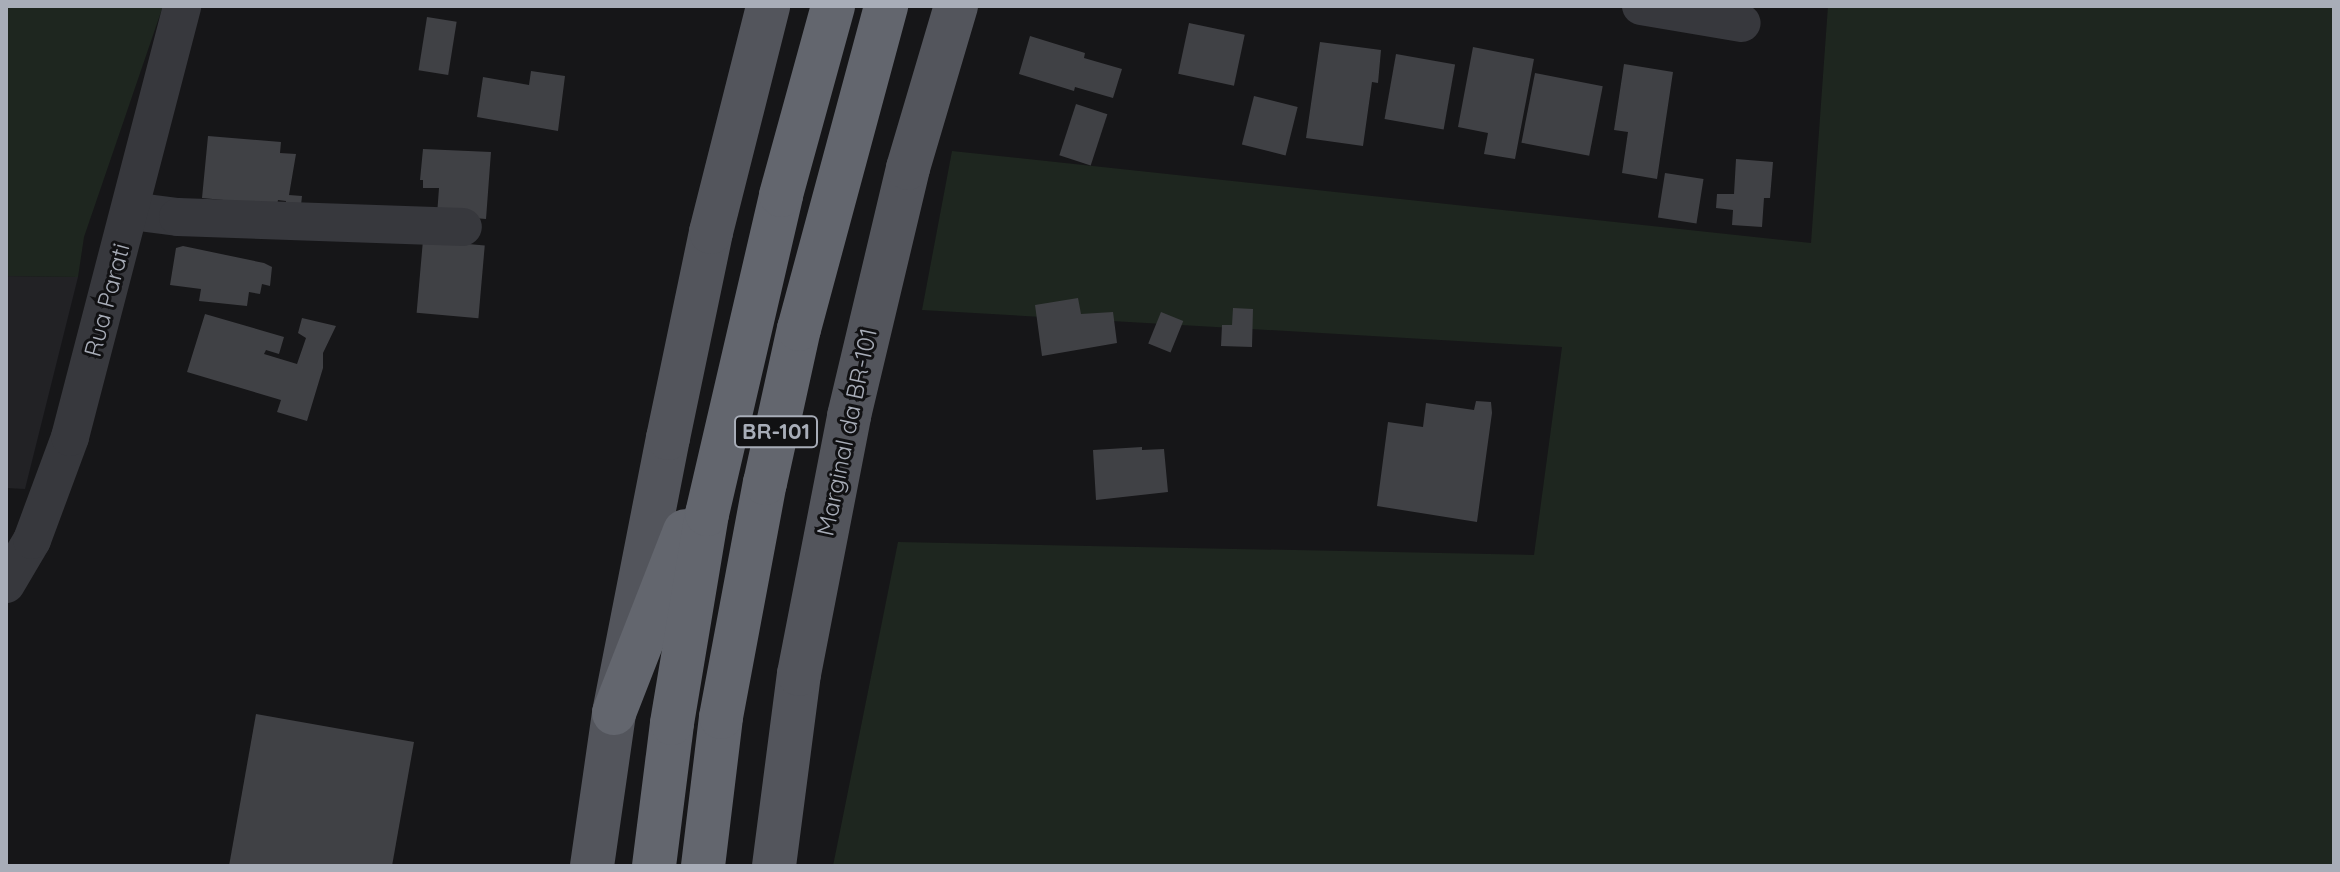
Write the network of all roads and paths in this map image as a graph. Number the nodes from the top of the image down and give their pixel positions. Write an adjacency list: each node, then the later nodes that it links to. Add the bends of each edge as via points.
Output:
1 (182, 6): 8 (street, Rua Parati)
2 (768, 6): 12 (main road, via 711,232)
3 (833, 6): 10 (highway, BR-101, via 807,91)
4 (886, 6): 15 (highway, BR-101, via 806,299 762,497 721,717)
5 (956, 6): 16 (main road, Marginal da BR-101, via 908,168 849,416 799,674)
6 (1641, 6): 7 (street)
7 (1742, 23)
8 (131, 211): 9 (street); 11 (street, Rua Parati, via 53,492)
9 (463, 227)
10 (726, 424): 12 (highway); 14 (highway, BR-101, via 686,631)
11 (6, 584)
12 (614, 713): 13 (main road)
13 (592, 866)
14 (654, 866)
15 (703, 866)
16 (774, 866)

